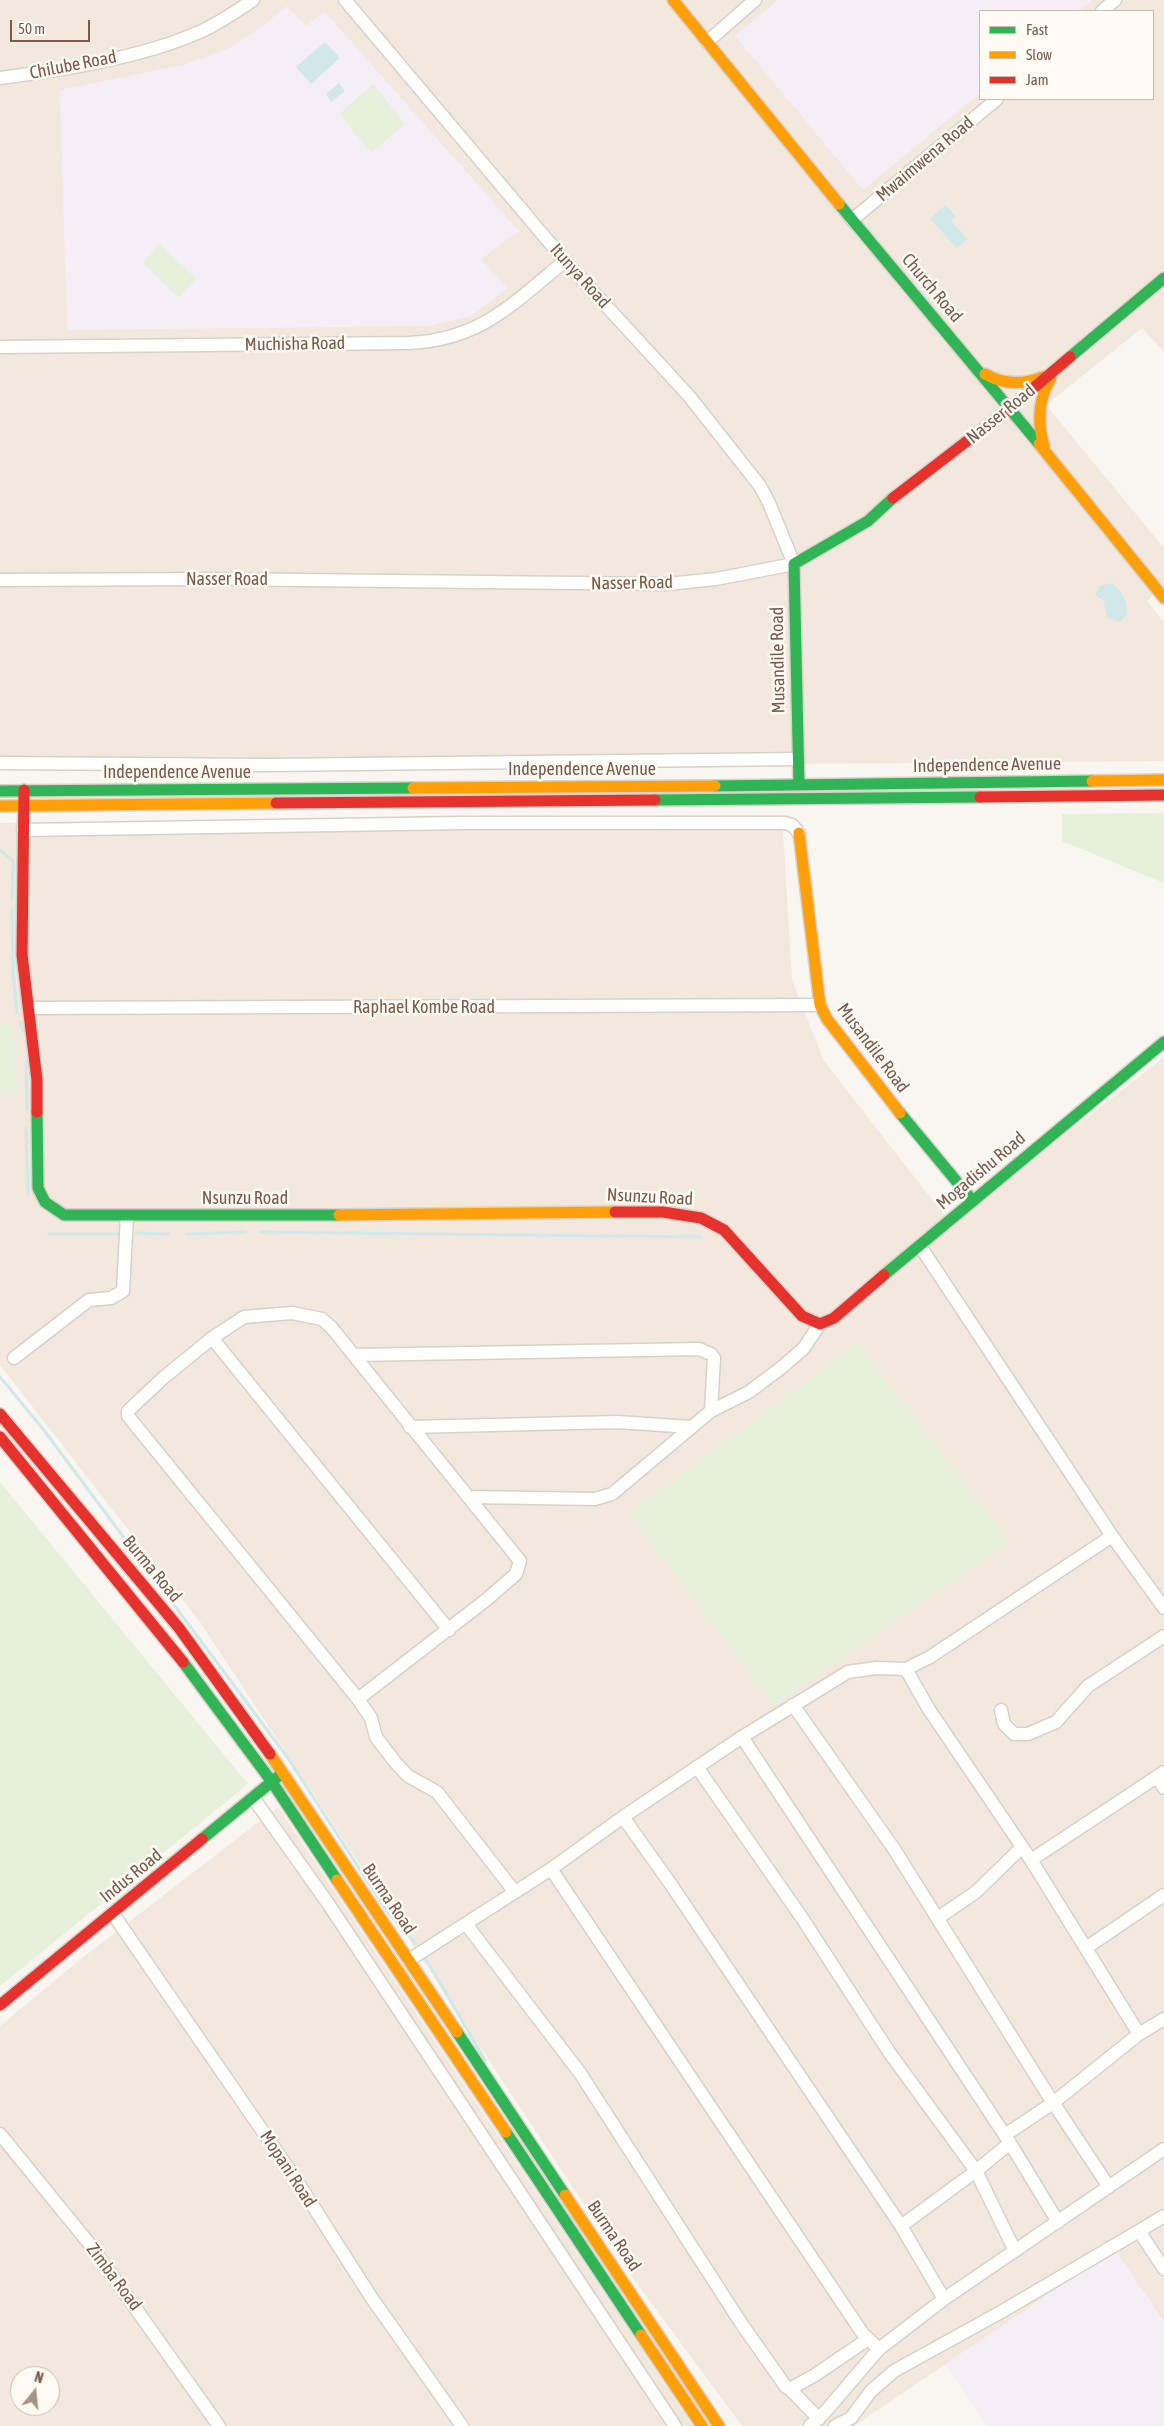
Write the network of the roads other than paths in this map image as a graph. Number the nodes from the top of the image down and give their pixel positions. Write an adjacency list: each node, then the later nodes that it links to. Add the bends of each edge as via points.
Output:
1 (253, 0): 8 (street, Chilube Road, via 198,33 159,47)
2 (346, 0): 11 (street, Itunya Road)
3 (673, 0): 7 (main road, Church Road)
4 (755, 0): 7 (street)
5 (1115, 0): 6 (street)
6 (1103, 10)
7 (707, 42): 10 (main road, Church Road)
8 (0, 78)
9 (996, 100): 10 (street, Mwaimwena Road)
10 (852, 220): 15 (main road, Church Road)
11 (566, 261): 13 (street, Muchisha Road, via 490,320 472,330 440,340 408,343); 18 (street, Itunya Road, via 689,396 760,486)
12 (1164, 278): 14 (main road, Nasser Road)
13 (0, 346)
14 (1060, 366): 15 (main road, via 1041,378 1019,384 996,381); 16 (main road, Nasser Road); 17 (main road, via 1048,381 1038,419 1041,439)
15 (978, 369): 16 (main road, Church Road)
16 (1010, 408): 17 (main road, Church Road); 18 (main road, Nasser Road, via 907,486 868,521)
17 (1049, 457): 20 (main road, Church Road)
18 (794, 564): 19 (street, Nasser Road, via 716,579 668,584); 21 (main road, Musandile Road)
19 (0, 580)
20 (1164, 598)
21 (797, 759): 22 (street, via 268,765); 24 (main road, Musandile Road)
22 (0, 763)
23 (1164, 780): 24 (main road, Independence Avenue)
24 (799, 785): 25 (main road, Independence Avenue)
25 (24, 790): 26 (main road, Independence Avenue); 29 (main road, Nsunzu Road)
26 (0, 791)
27 (1164, 795): 29 (main road, Independence Avenue)
28 (0, 806): 29 (main road, Independence Avenue)
29 (24, 806): 30 (main road, Nsunzu Road)
30 (23, 830): 31 (street, via 785,823); 33 (main road, Nsunzu Road, via 22,955)
31 (799, 833): 32 (main road, Musandile Road)
32 (820, 1005): 33 (street, Raphael Kombe Road); 35 (main road, Musandile Road, via 863,1067)
33 (29, 1008): 36 (main road, Nsunzu Road, via 36,1080 37,1181 41,1197 53,1210 64,1215)
34 (1164, 1042): 35 (main road, Mogadishu Road)
35 (972, 1200): 37 (main road, Mogadishu Road)
36 (127, 1216): 38 (main road, Nsunzu Road, via 683,1213 713,1222 724,1230 802,1316); 41 (street, via 123,1290 111,1298 89,1300)
37 (920, 1246): 38 (main road, Mogadishu Road, via 834,1318); 48 (street)
38 (820, 1324): 42 (street, via 803,1349 758,1386)
39 (212, 1338): 40 (street, via 244,1317 292,1313 309,1315 322,1319); 50 (street); 53 (street, via 162,1379 128,1411 128,1416)
40 (354, 1355): 42 (street, via 699,1349 714,1358); 44 (street)
41 (14, 1358)
42 (711, 1411): 45 (street)
43 (0, 1414): 58 (main road, Burma Road, via 178,1628)
44 (410, 1427): 45 (street, via 608,1422); 47 (street)
45 (691, 1427): 47 (street, via 622,1488 604,1498)
46 (0, 1438): 60 (main road, Burma Road, via 148,1615 219,1706)
47 (470, 1498): 50 (street, via 519,1558 520,1564 516,1574)
48 (1112, 1536): 49 (street); 52 (street, via 947,1647)
49 (1164, 1608)
50 (449, 1630): 53 (street)
51 (1164, 1636): 55 (street, via 1088,1686 1066,1712 1046,1728 1028,1734 1014,1734 1004,1724)
52 (906, 1668): 54 (street, via 848,1672); 64 (street, via 928,1708)
53 (358, 1699): 67 (street, via 371,1718 376,1737 395,1762 408,1776 437,1792)
54 (793, 1705): 56 (street); 70 (street)
55 (1001, 1710)
56 (742, 1738): 57 (street); 79 (street)
57 (697, 1767): 63 (street); 81 (street, via 802,1918 889,2052)
58 (283, 1772): 60 (main road, Indus Road); 73 (main road, Burma Road)
59 (1160, 1774): 61 (street); 65 (street)
60 (272, 1782): 62 (main road, Indus Road); 97 (main road, Burma Road)
61 (1164, 1788)
62 (254, 1798): 69 (main road, Indus Road); 96 (street, via 327,1902)
63 (622, 1817): 66 (street); 85 (street)
64 (1021, 1848): 65 (street); 70 (street, via 972,1895)
65 (1031, 1860): 72 (street)
66 (551, 1869): 67 (street); 90 (street)
67 (514, 1891): 71 (street)
68 (1164, 1895): 72 (street)
69 (113, 1914): 74 (main road, Indus Road); 95 (street, Mopani Road, via 297,2181 371,2297)
70 (938, 1918): 77 (street)
71 (466, 1924): 73 (street); 92 (street, via 580,2073 741,2323)
72 (1086, 1948): 76 (street)
73 (409, 1960): 98 (main road, Burma Road)
74 (0, 2005)
75 (1164, 2019): 76 (street)
76 (1139, 2034): 77 (street)
77 (1053, 2103): 79 (street); 82 (street)
78 (0, 2134): 94 (street, Zimba Road, via 97,2254)
79 (1007, 2139): 81 (street); 84 (street)
80 (1164, 2148): 82 (street)
81 (976, 2171): 85 (street); 87 (street)
82 (1109, 2187): 84 (street)
83 (1164, 2216): 86 (street)
84 (1058, 2222): 87 (street)
85 (901, 2226): 89 (street)
86 (1139, 2231): 88 (street); 99 (street, via 894,2371 871,2391 851,2418)
87 (1015, 2251): 89 (street)
88 (1164, 2269)
89 (944, 2299): 91 (street)
90 (868, 2339): 91 (street); 92 (street)
91 (879, 2348): 93 (street)
92 (790, 2389): 93 (street)
93 (818, 2419): 99 (street)
94 (219, 2426)
95 (462, 2426)
96 (675, 2426)
97 (702, 2426)
98 (719, 2426)
99 (835, 2426)

